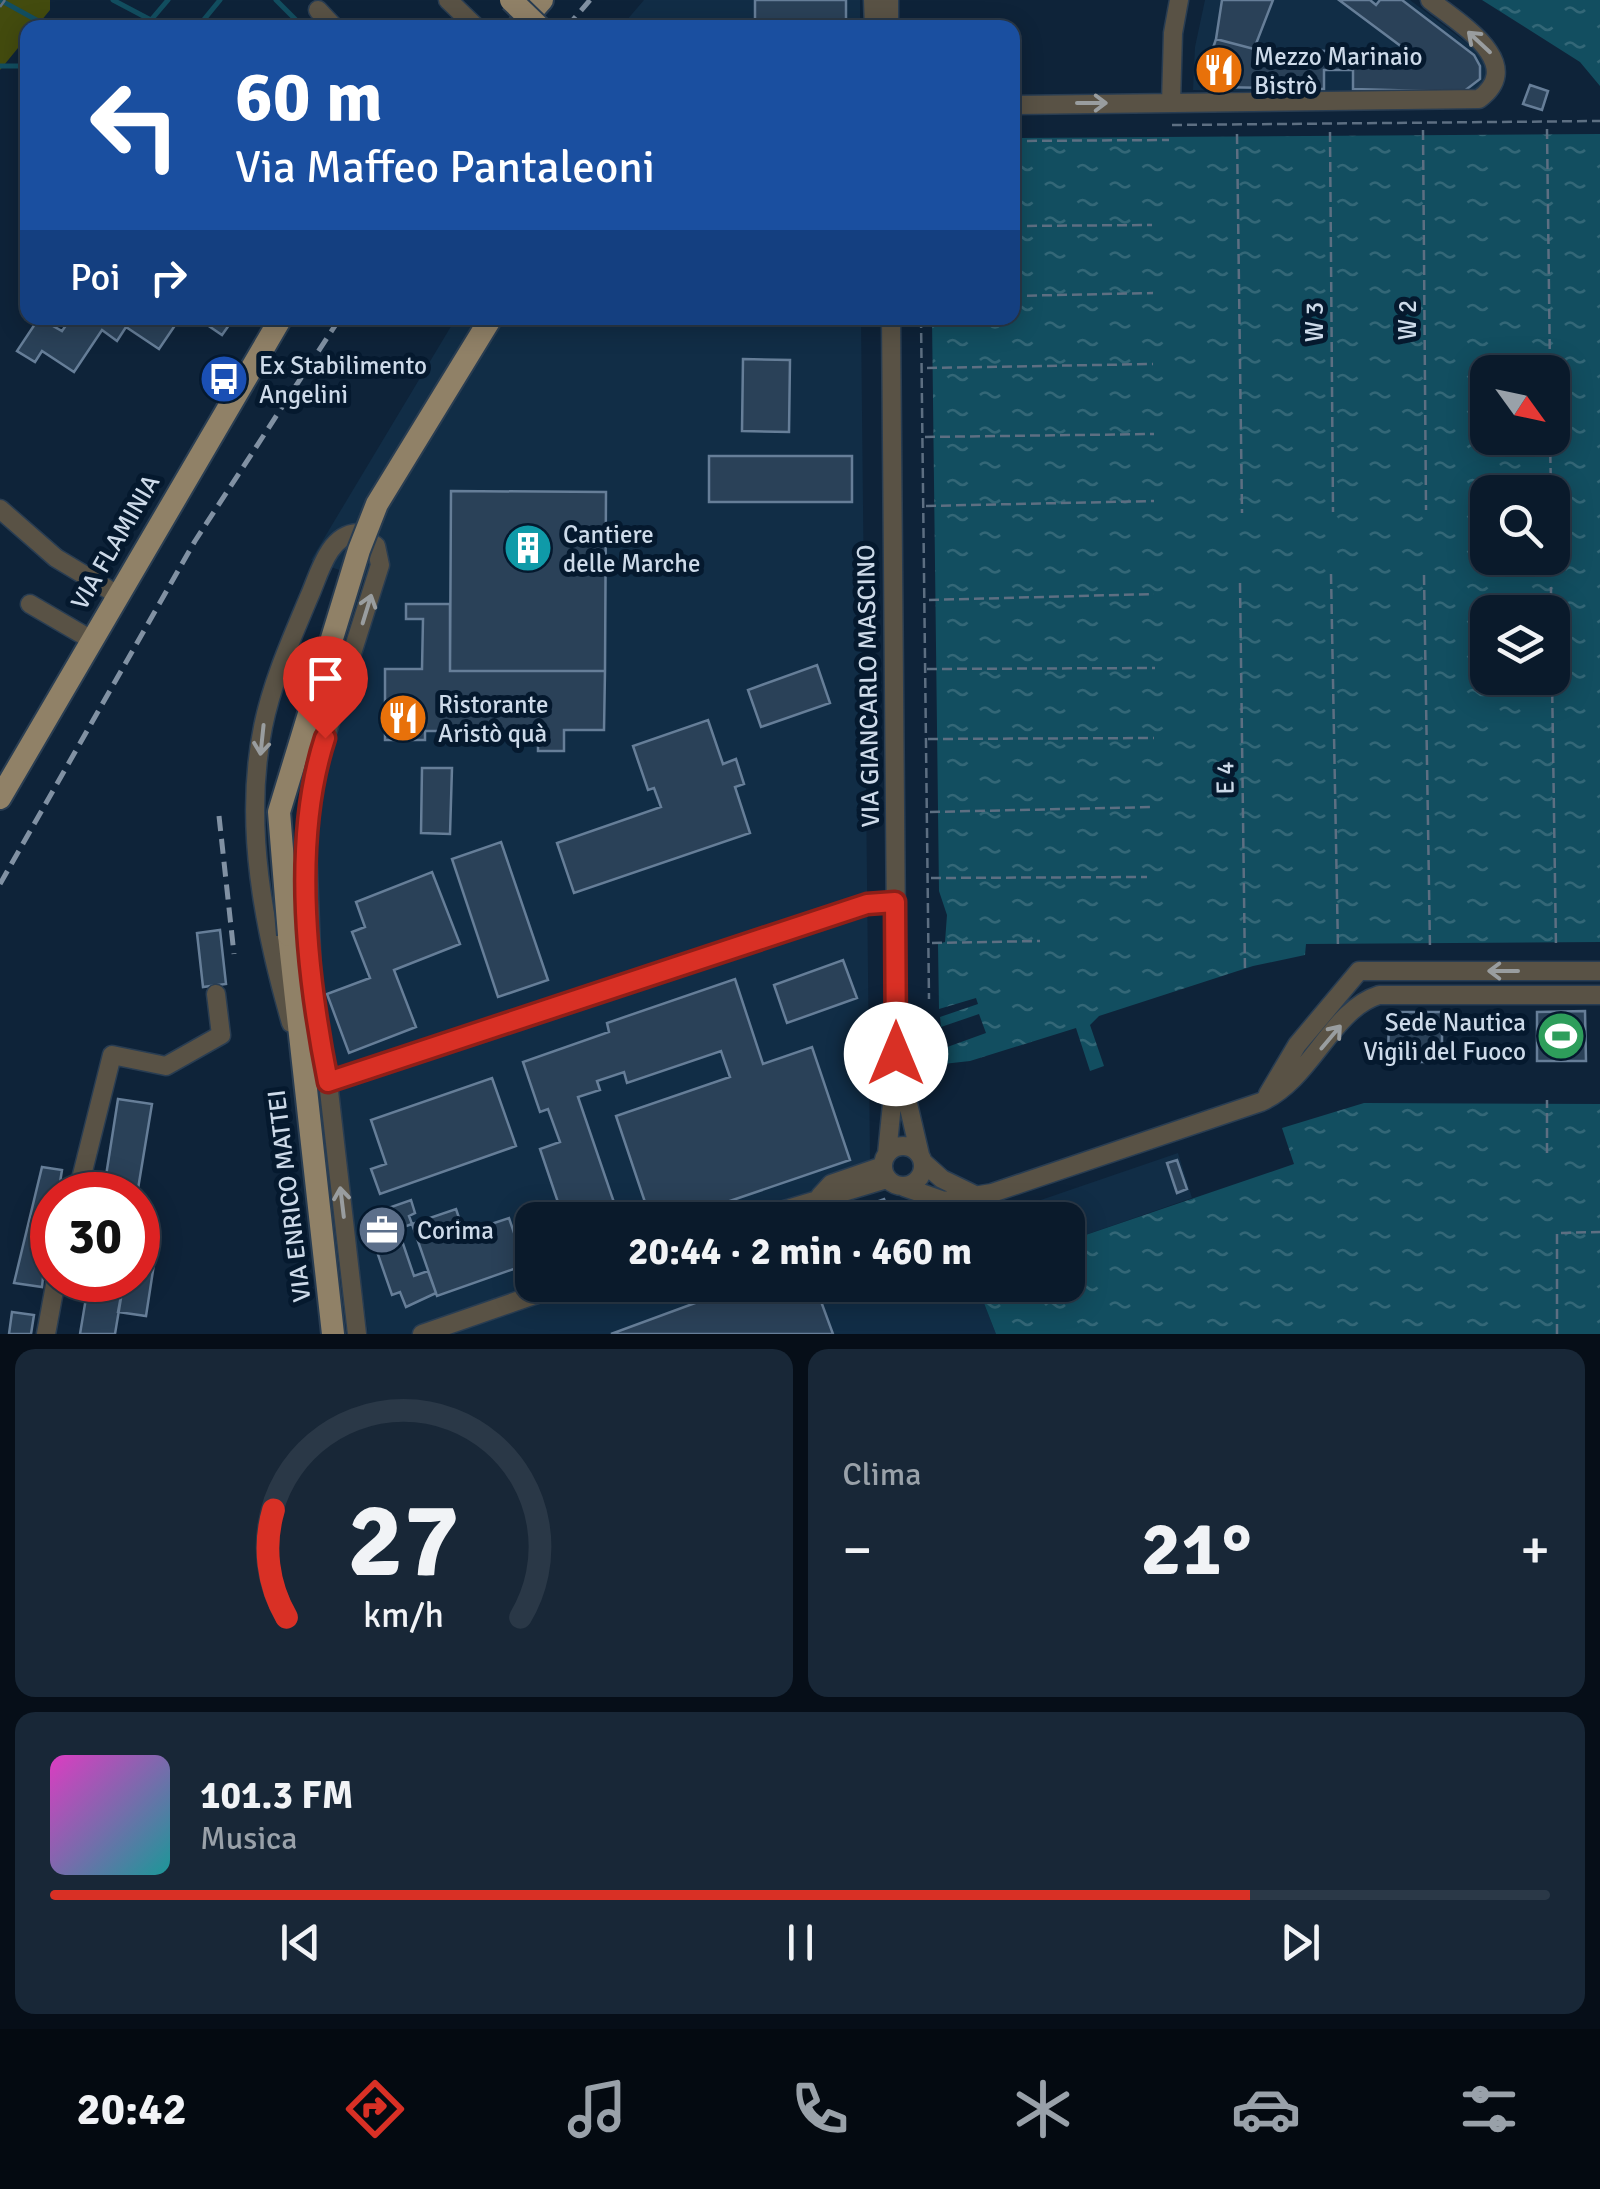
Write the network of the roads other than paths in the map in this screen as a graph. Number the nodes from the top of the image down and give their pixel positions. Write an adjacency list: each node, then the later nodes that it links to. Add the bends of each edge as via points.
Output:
1 (448, 0): 8 (street)
2 (511, 0): 10 (main road, bridge)
3 (542, 0): 9 (main road)
4 (1179, 0): 11 (street)
5 (1430, 0): 11 (street, one-way to 5, via 1479,100 1496,71 1492,54)
6 (318, 10): 7 (street)
7 (327, 20)
8 (468, 20)
9 (524, 20)
10 (532, 20)
11 (1172, 102): 12 (street, one-way to 11)
12 (1020, 104)
13 (277, 325): 19 (main road, VIA FLAMINIA)
14 (491, 325): 18 (street, VIA ENRICO MATTEI)
15 (491, 325): 24 (main road, VIA ENRICO MATTEI, bridge, via 377,504 359,550 280,812)
16 (891, 325): 23 (street, VIA GIANCARLO MASCINO)
17 (0, 508): 19 (street, via 56,558)
18 (364, 536): 28 (street, VIA ENRICO MATTEI, one-way to 18, via 308,807 380,565 380,554); 29 (street, VIA ENRICO MATTEI, one-way to 29, via 342,538 324,561 276,677 262,731 258,868)
19 (116, 594): 21 (main road, VIA FLAMINIA)
20 (30, 604): 21 (street)
21 (90, 638): 22 (main road, VIA FLAMINIA)
22 (0, 798)
23 (895, 902): 30 (street, VIA GIANCARLO MASCINO); 31 (street, via 842,901)
24 (289, 936): 28 (main road); 29 (main road, VIA ENRICO MATTEI)
25 (1600, 971): 32 (street, one-way to 32, via 1359,971 1297,1045)
26 (216, 994): 34 (street, via 220,1034 166,1066 112,1055)
27 (1600, 995): 32 (street, one-way to 27, via 1292,1085 1356,1006 1380,995)
28 (313, 1006): 31 (street, VIA ENRICO MATTEI)
29 (300, 1052): 41 (main road, VIA ENRICO MATTEI)
30 (896, 1054): 33 (street, VIA GIANCARLO MASCINO); 35 (street, VIA GIANCARLO MASCINO)
31 (328, 1082): 42 (street, VIA ENRICO MATTEI, one-way to 31)
32 (1262, 1102): 36 (street)
33 (922, 1159): 35 (street, via 919,1179); 35 (street, via 908,1146); 36 (street, via 942,1179)
34 (83, 1172)
35 (890, 1172): 36 (street, via 944,1201); 37 (street, via 831,1184)
36 (977, 1196)
37 (803, 1202)
38 (52, 1302): 40 (street)
39 (515, 1302): 43 (street)
40 (46, 1334)
41 (333, 1334)
42 (357, 1334)
43 (422, 1334)

